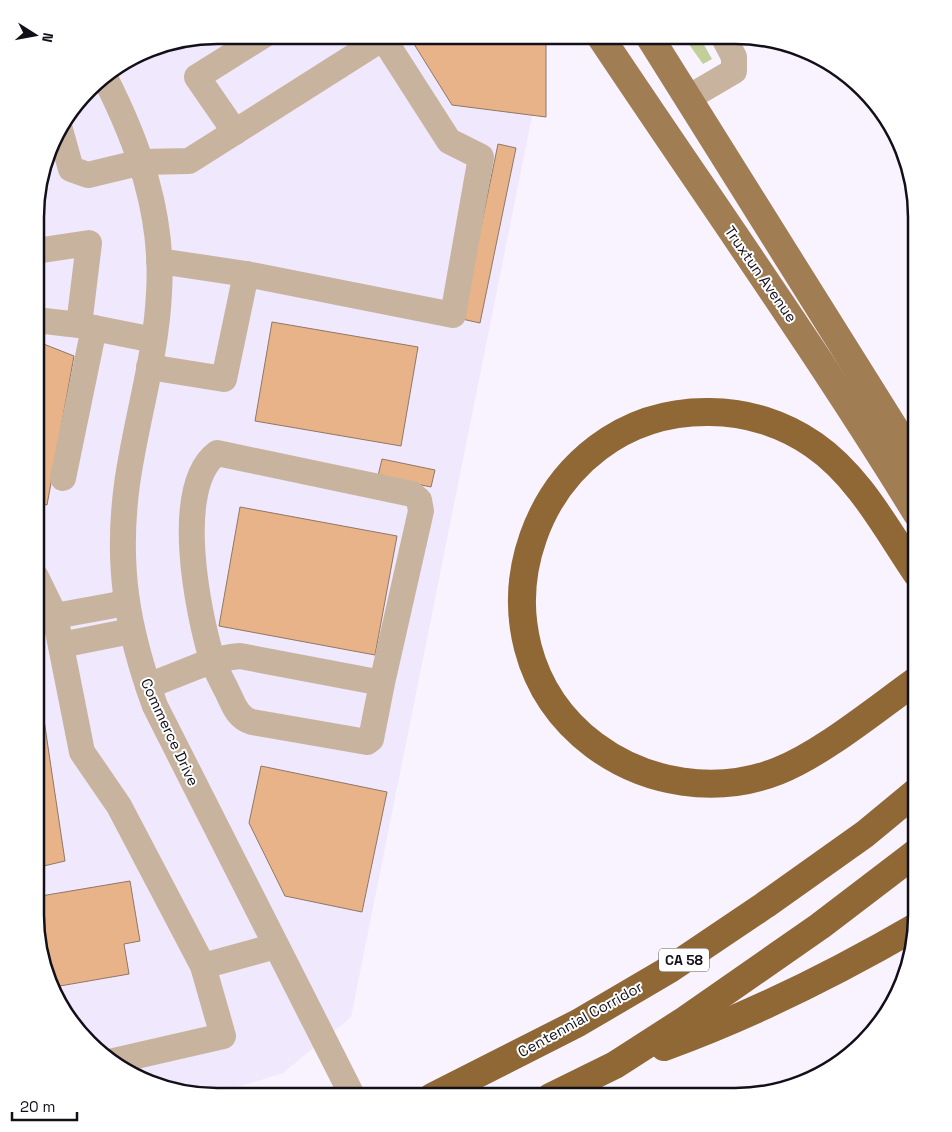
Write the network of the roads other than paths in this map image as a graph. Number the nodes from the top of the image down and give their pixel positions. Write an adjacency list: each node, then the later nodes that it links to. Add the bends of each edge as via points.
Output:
1 (250, 44): 10 (street, via 198,78)
2 (371, 44): 10 (street)
3 (387, 44): 15 (street, via 449,141 481,157 453,315)
4 (605, 44): 22 (main road, Truxtun Avenue, via 776,293)
5 (637, 44): 9 (main road, via 666,87)
6 (653, 44): 9 (main road, Truxtun Avenue)
7 (727, 44): 9 (street, via 734,57 734,71)
8 (108, 83): 12 (street, Commerce Drive)
9 (688, 98): 20 (main road, Truxtun Avenue)
10 (235, 132): 12 (street, via 189,161)
11 (63, 139): 12 (street, via 71,170 79,174 88,176)
12 (142, 162): 14 (street, Commerce Drive, via 154,209)
13 (44, 250): 17 (street, via 89,243)
14 (159, 261): 15 (street); 18 (street, Commerce Drive, via 160,292)
15 (246, 274): 19 (street, via 224,379)
16 (44, 321): 17 (street)
17 (87, 327): 18 (street); 21 (street)
18 (154, 340): 19 (street, Commerce Drive)
19 (149, 367): 25 (street, Commerce Drive, via 127,483 122,531)
20 (908, 450)
21 (63, 478)
22 (908, 499)
23 (908, 561): 32 (highway, via 849,477 814,444 793,432 747,416 698,412 650,421 627,430 587,456 569,473 554,492 532,536 521,603 526,639 537,673 568,721 606,753 635,768 672,780 717,784 777,771 812,753)
24 (44, 593): 26 (street)
25 (126, 603): 26 (street); 27 (street, Commerce Drive)
26 (55, 616): 28 (street)
27 (131, 631): 28 (street); 31 (street, Commerce Drive)
28 (61, 645): 37 (street, via 82,752 119,806)
29 (212, 661): 30 (street, via 240,656); 30 (street, via 245,721 361,742 371,739); 30 (street, via 195,582 190,536 195,497 204,468 209,459 223,453 412,494 420,500 421,511); 31 (street)
30 (382, 683)
31 (148, 686): 36 (street, Commerce Drive, via 155,706)
32 (908, 686)
33 (908, 798): 41 (highway, Centennial Corridor / CA 58, via 865,834 670,969 578,1023)
34 (908, 859): 39 (highway, via 753,974)
35 (908, 931): 39 (highway, via 818,981 762,1007)
36 (276, 946): 37 (street); 40 (street, Commerce Drive)
37 (203, 966): 38 (street, via 223,1036)
38 (121, 1059)
39 (615, 1065): 42 (highway)
40 (348, 1088)
41 (450, 1088)
42 (568, 1088)

